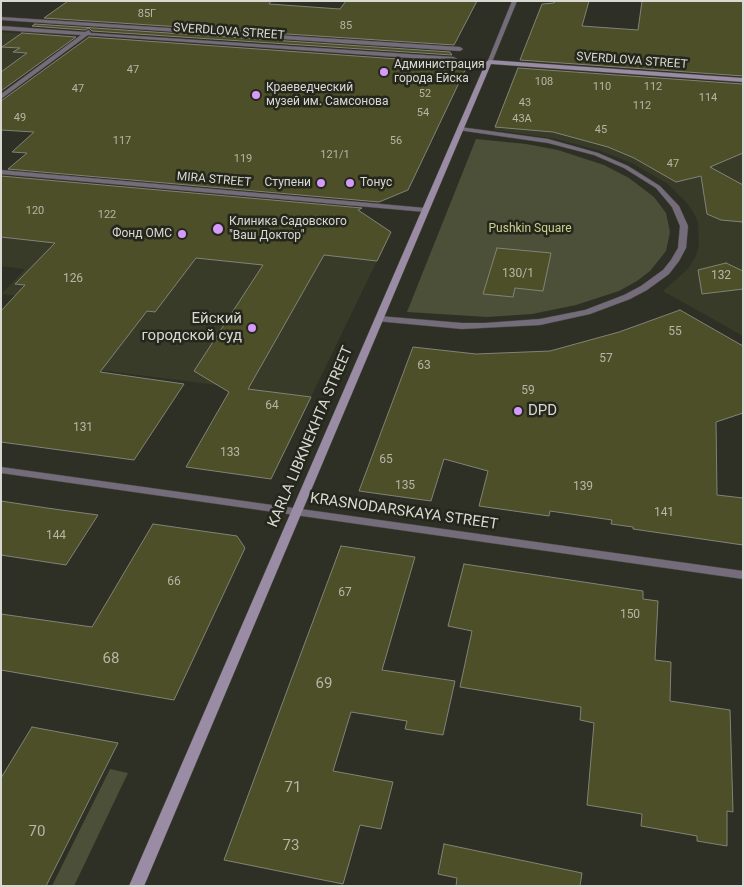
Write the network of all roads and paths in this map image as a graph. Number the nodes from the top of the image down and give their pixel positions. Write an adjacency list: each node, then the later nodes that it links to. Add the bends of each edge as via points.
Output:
1 (515, 1): 8 (street, KARLA LIBKNEKHTA STREET)
2 (1, 18): 3 (street)
3 (99, 24): 5 (street); 6 (street)
4 (1, 28): 5 (street, SVERDLOVA STREET)
5 (87, 34): 7 (street, SVERDLOVA STREET); 10 (street)
6 (460, 50)
7 (454, 60)
8 (489, 62): 9 (street, SVERDLOVA STREET); 11 (street, KARLA LIBKNEKHTA STREET)
9 (743, 80)
10 (1, 97)
11 (460, 129): 13 (street, KARLA LIBKNEKHTA STREET); 14 (street, via 548,141 626,166 658,187 675,206 684,226 682,248 666,272 644,288 587,312 540,322 485,326)
12 (1, 172): 13 (street, MIRA STREET)
13 (425, 210): 14 (street, KARLA LIBKNEKHTA STREET)
14 (379, 319): 16 (street, KARLA LIBKNEKHTA STREET)
15 (1, 470): 16 (street, KRASNODARSKAYA STREET)
16 (296, 512): 17 (street, KRASNODARSKAYA STREET); 18 (street, KARLA LIBKNEKHTA STREET)
17 (743, 576)
18 (136, 886)

